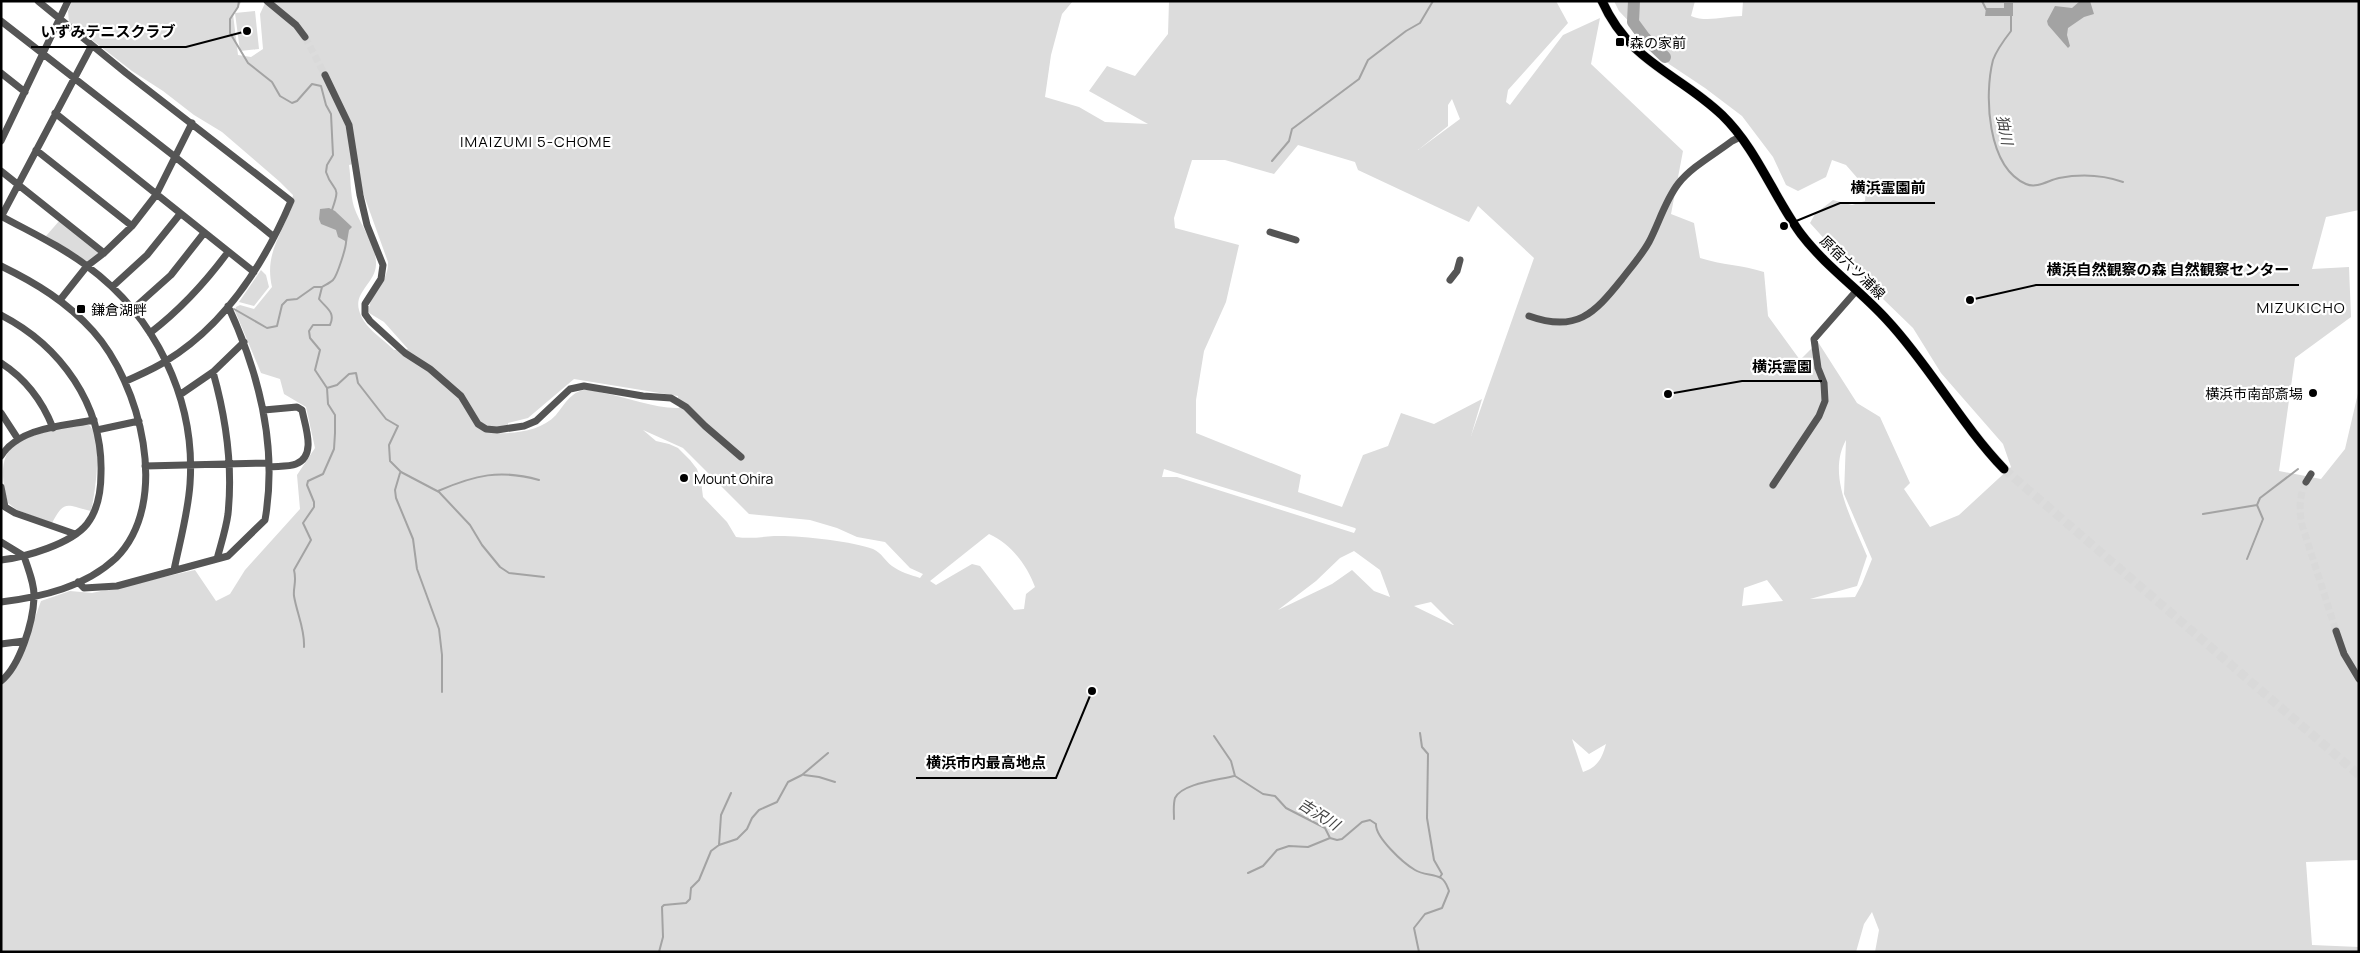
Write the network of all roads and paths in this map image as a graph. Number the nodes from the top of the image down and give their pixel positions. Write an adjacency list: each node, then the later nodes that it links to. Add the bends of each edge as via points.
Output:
1 (38, 1): 5 (street)
2 (68, 1): 5 (street)
3 (267, 1): 7 (street, via 296,25)
4 (1602, 1): 17 (main road, 原宿六ツ浦線, via 1637,51 1722,115)
5 (61, 20): 8 (street); 9 (street)
6 (1, 21): 9 (street)
7 (305, 37)
8 (92, 45): 12 (street); 15 (street)
9 (43, 55): 12 (street); 13 (street)
10 (1, 73): 13 (street)
11 (325, 75): 60 (street, via 349,125 367,225 383,264 381,280 365,304 365,314 405,352 461,396 478,424 497,430 524,426 536,421 570,389 584,386 672,398)
12 (74, 80): 14 (street); 20 (street)
13 (25, 92): 16 (street)
14 (55, 113): 19 (street); 23 (street)
15 (192, 123): 20 (street); 29 (street, via 291,201)
16 (4, 127): 18 (street)
17 (1740, 137): 39 (main road, 原宿六ツ浦線, via 1802,235 1824,261); 44 (street, via 1677,184 1645,249 1595,310 1566,323 1550,323)
18 (1, 142)
19 (36, 150): 22 (street); 26 (street)
20 (174, 156): 23 (street); 29 (street)
21 (1, 171): 22 (street)
22 (18, 184): 25 (street); 32 (street)
23 (156, 195): 24 (street); 26 (street)
24 (180, 214): 28 (street); 38 (street, via 147,255)
25 (1, 217): 35 (street)
26 (132, 226): 32 (street)
27 (1270, 232): 30 (street)
28 (204, 233): 31 (street); 42 (street, via 171,275)
29 (274, 237): 36 (street)
30 (1296, 240)
31 (228, 252): 36 (street); 45 (street, via 185,304)
32 (104, 253): 35 (street)
33 (1460, 260): 37 (street)
34 (1, 266): 40 (street)
35 (87, 266): 38 (street); 40 (street)
36 (254, 272): 41 (street)
37 (1450, 280)
38 (112, 287): 42 (street)
39 (1857, 290): 65 (main road, 原宿六ツ浦線, via 1888,321 1969,429); 68 (street, via 1814,339 1825,402)
40 (60, 300): 50 (street, via 94,332)
41 (228, 306): 46 (street); 47 (street, via 193,341)
42 (133, 309): 45 (street)
43 (1, 315): 54 (street, via 25,329 58,358 72,375)
44 (1529, 316)
45 (150, 334): 47 (street)
46 (244, 342): 49 (street); 52 (street)
47 (167, 361): 50 (street); 51 (street)
48 (1, 363): 56 (street, via 37,397)
49 (213, 372): 51 (street); 61 (street)
50 (126, 382): 55 (street)
51 (181, 394): 62 (street)
52 (264, 410): 63 (street); 63 (street, via 296,407 302,410 309,448 306,456 296,464)
53 (1, 413): 58 (street)
54 (94, 420): 56 (street); 57 (street)
55 (139, 421): 57 (street); 64 (street)
56 (53, 428): 58 (street)
57 (97, 430): 71 (street, via 100,490 91,519)
58 (18, 439): 59 (street)
59 (1, 456)
60 (741, 457)
61 (230, 464): 62 (street); 63 (street); 74 (street, via 228,515)
62 (190, 465): 64 (street); 76 (street, via 186,515)
63 (268, 465): 74 (street, via 265,520 228,556)
64 (145, 466): 77 (street, via 143,499 128,542 107,565)
65 (2004, 469)
66 (2311, 474): 67 (street)
67 (2306, 482)
68 (1773, 486)
69 (1, 487): 70 (street)
70 (2, 495): 71 (street, via 5,507 15,513)
71 (75, 534): 73 (street)
72 (1, 542): 73 (street)
73 (24, 556): 75 (street); 78 (street)
74 (217, 559): 76 (street)
75 (1, 560)
76 (174, 570): 77 (street, via 99,589 84,588)
77 (78, 582): 78 (street)
78 (34, 597): 79 (street); 81 (street)
79 (1, 602)
80 (2336, 631): 83 (street, via 2344,654)
81 (24, 642): 82 (street); 84 (street, via 17,662)
82 (1, 644)
83 (2359, 680)
84 (1, 681)

